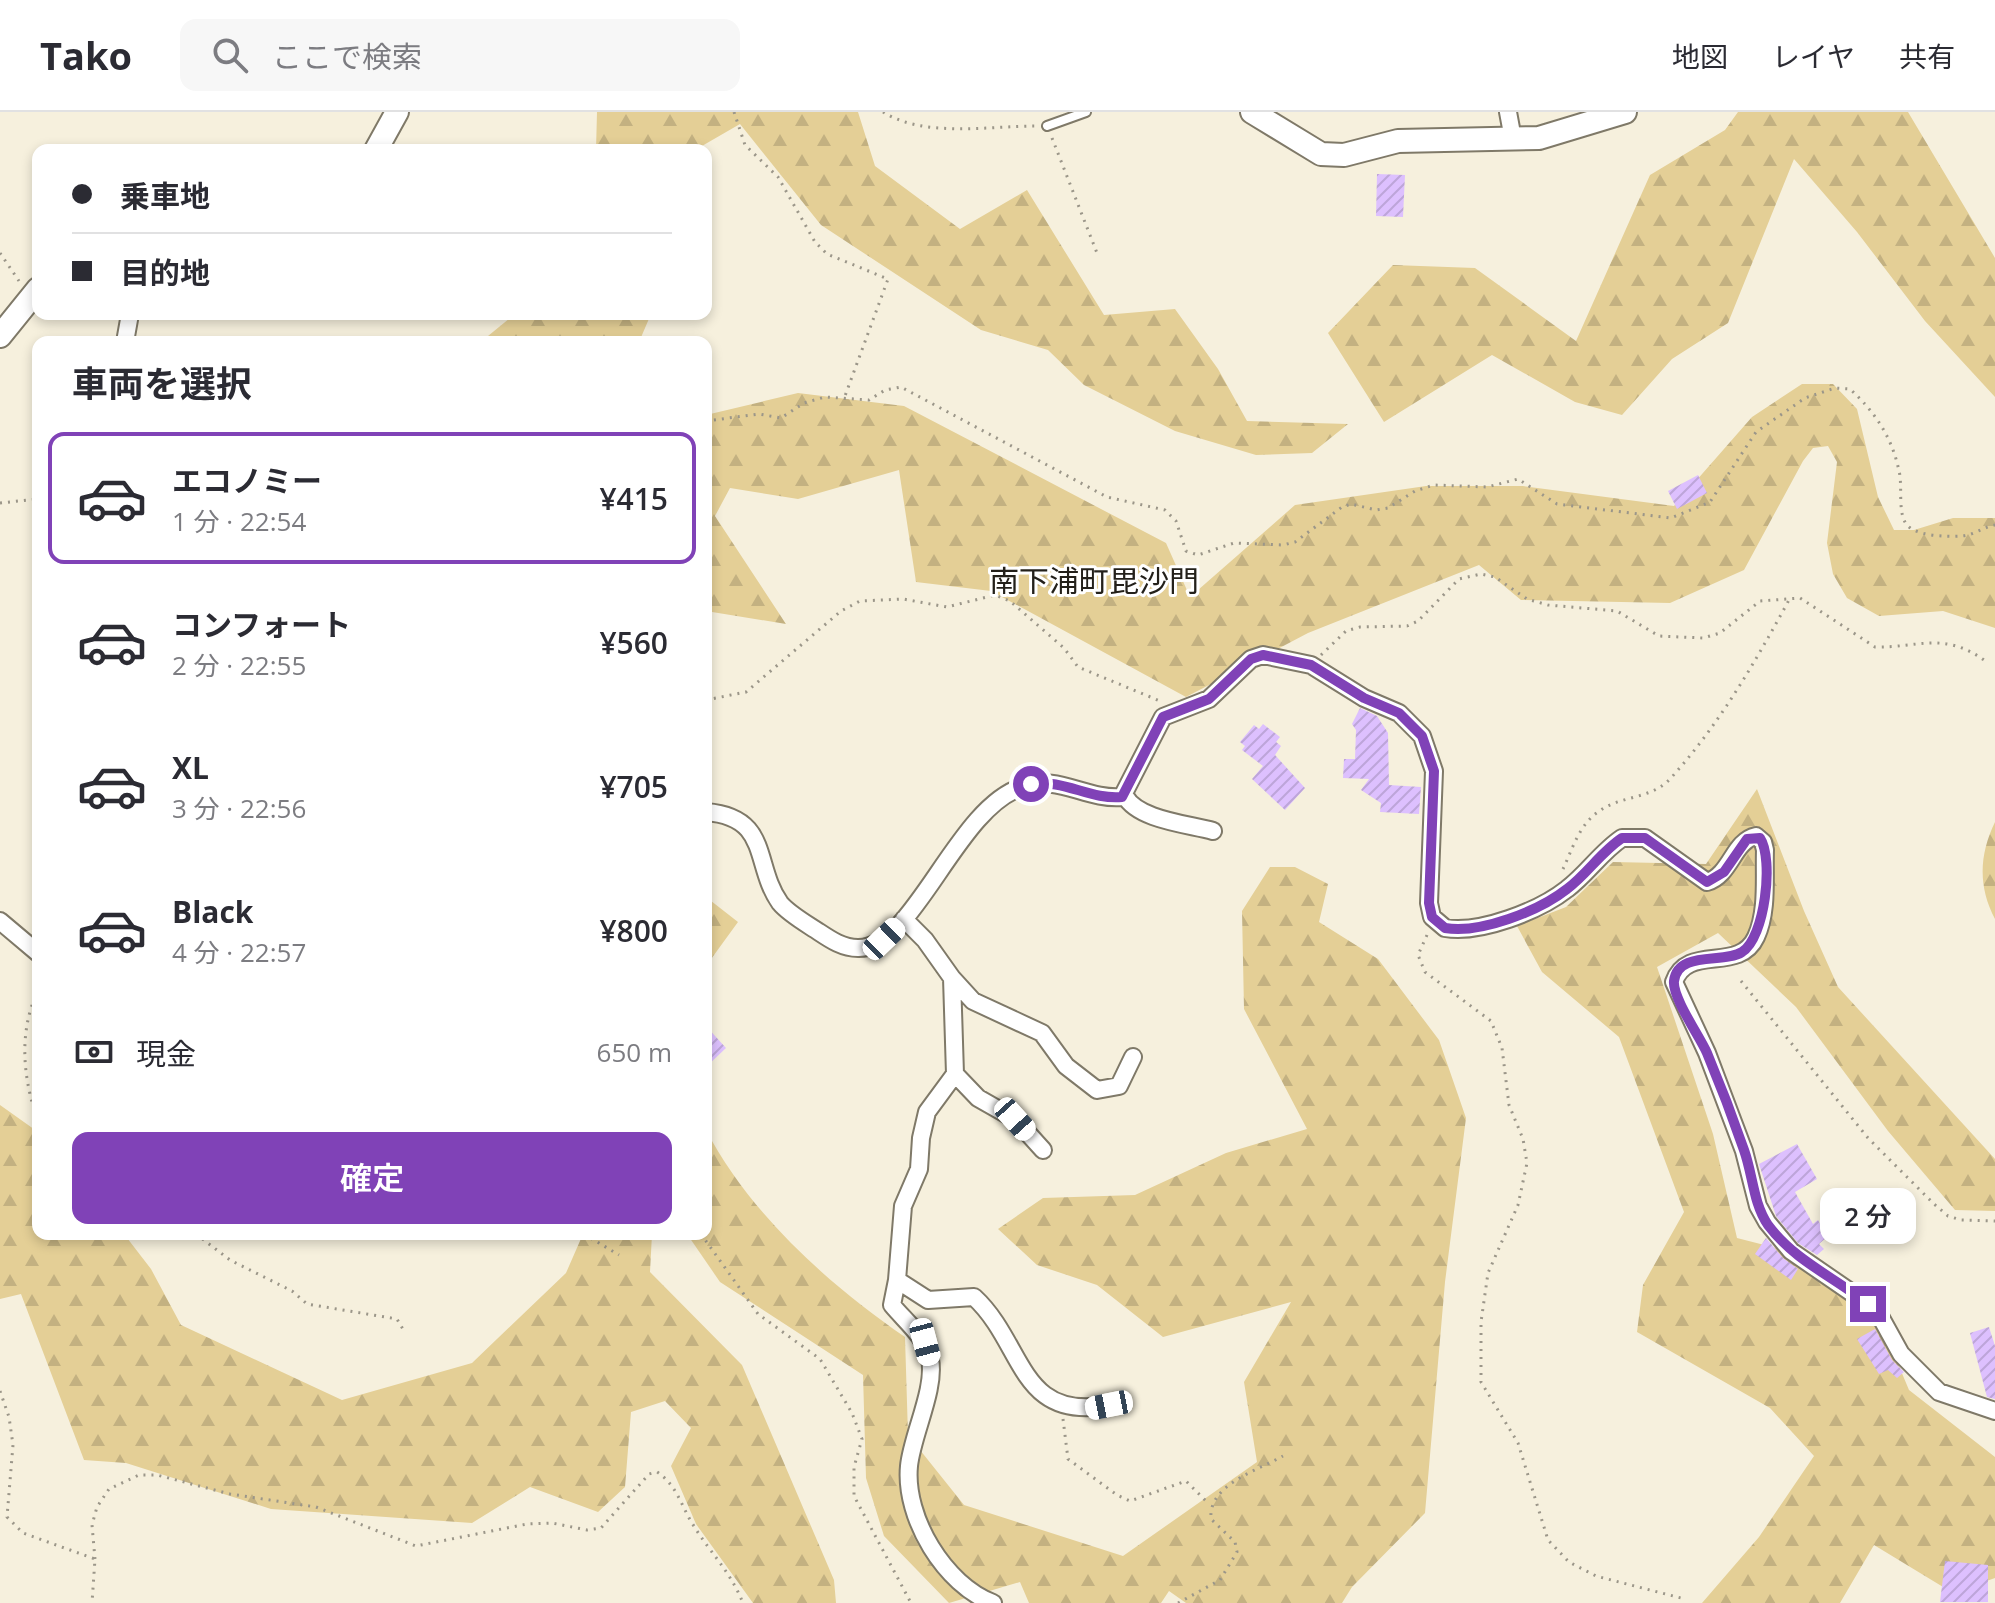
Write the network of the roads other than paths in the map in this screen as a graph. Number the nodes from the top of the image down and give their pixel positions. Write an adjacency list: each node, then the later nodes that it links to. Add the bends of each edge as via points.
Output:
1 (397, 112): 8 (street)
2 (1086, 112): 6 (lane)
3 (1252, 112): 7 (street, via 1321,154 1344,155 1398,141)
4 (1508, 112): 7 (street)
5 (1625, 112): 7 (street, via 1552,135)
6 (1047, 126)
7 (1513, 139)
8 (379, 144)
9 (32, 296): 10 (street)
10 (0, 336)
11 (1125, 796): 13 (street, via 1144,811); 14 (street, via 1100,797 1055,782 1008,792 986,807); 23 (street, via 1159,721 1209,699 1255,656 1270,655 1311,665 1399,713 1427,746 1436,782 1429,903 1437,924 1454,930 1497,924 1565,891 1608,848 1628,837 1650,841 1707,882 1724,872 1747,839 1760,838 1765,850 1764,888 1756,937 1736,956 1684,966 1674,982 1744,1151 1758,1206 1791,1251 1874,1310 1901,1354 1939,1392)
12 (712, 813): 14 (street, via 746,827 757,840 780,902 831,940 865,948 884,939)
13 (1213, 831)
14 (904, 919): 17 (street)
15 (0, 921): 16 (street)
16 (32, 948)
17 (952, 978): 18 (street, via 973,1001 1042,1033 1066,1066 1097,1090 1119,1086); 19 (street)
18 (1133, 1057)
19 (955, 1074): 20 (street, via 978,1098 1015,1119); 21 (street, via 927,1112 919,1169 903,1206)
20 (1043, 1150)
21 (897, 1280): 22 (street, via 928,1300 974,1297 1005,1334 1030,1385 1049,1399 1086,1409); 24 (street, via 892,1305 925,1342 931,1363 908,1492 938,1562)
22 (1109, 1405)
23 (1995, 1411)
24 (993, 1603)

